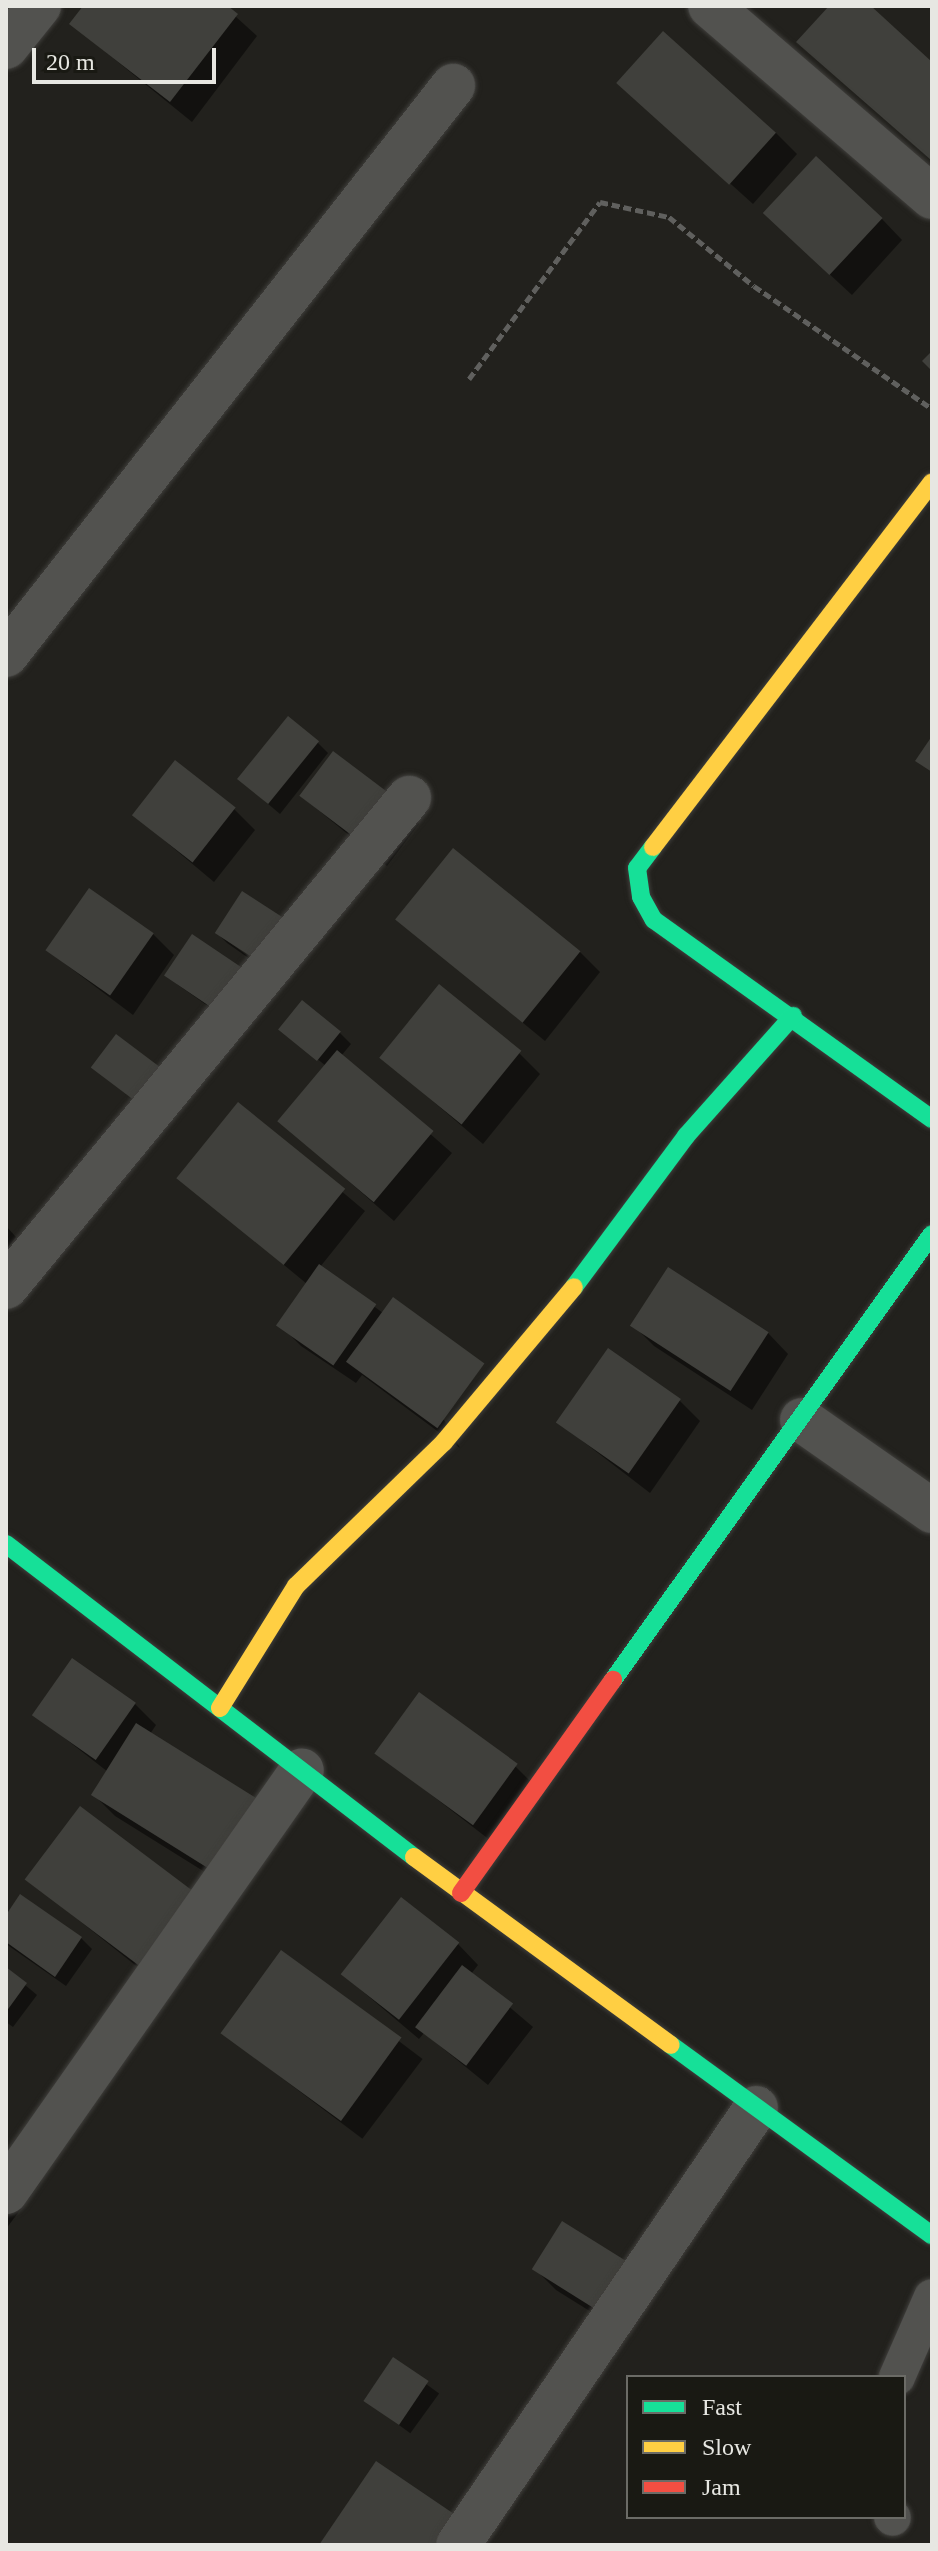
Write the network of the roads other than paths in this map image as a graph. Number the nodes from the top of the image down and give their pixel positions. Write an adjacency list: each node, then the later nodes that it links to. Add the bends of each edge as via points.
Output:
1 (39, 6): 3 (street)
2 (710, 6): 5 (street)
3 (6, 47)
4 (453, 86): 7 (street)
5 (932, 197)
6 (932, 482): 9 (street, via 637,868 641,897 654,920)
7 (6, 655)
8 (409, 798): 12 (street)
9 (793, 1016): 10 (street); 16 (street, via 686,1136 523,1351 444,1442 296,1586)
10 (932, 1119)
11 (932, 1234): 13 (street)
12 (6, 1287)
13 (802, 1420): 14 (street); 18 (street)
14 (932, 1511)
15 (6, 1544): 16 (street)
16 (220, 1708): 17 (street)
17 (302, 1770): 18 (street); 20 (street)
18 (461, 1893): 19 (street)
19 (756, 2108): 21 (street); 24 (street)
20 (6, 2192)
21 (932, 2235)
22 (932, 2297): 23 (lane)
23 (898, 2375)
24 (458, 2545)

